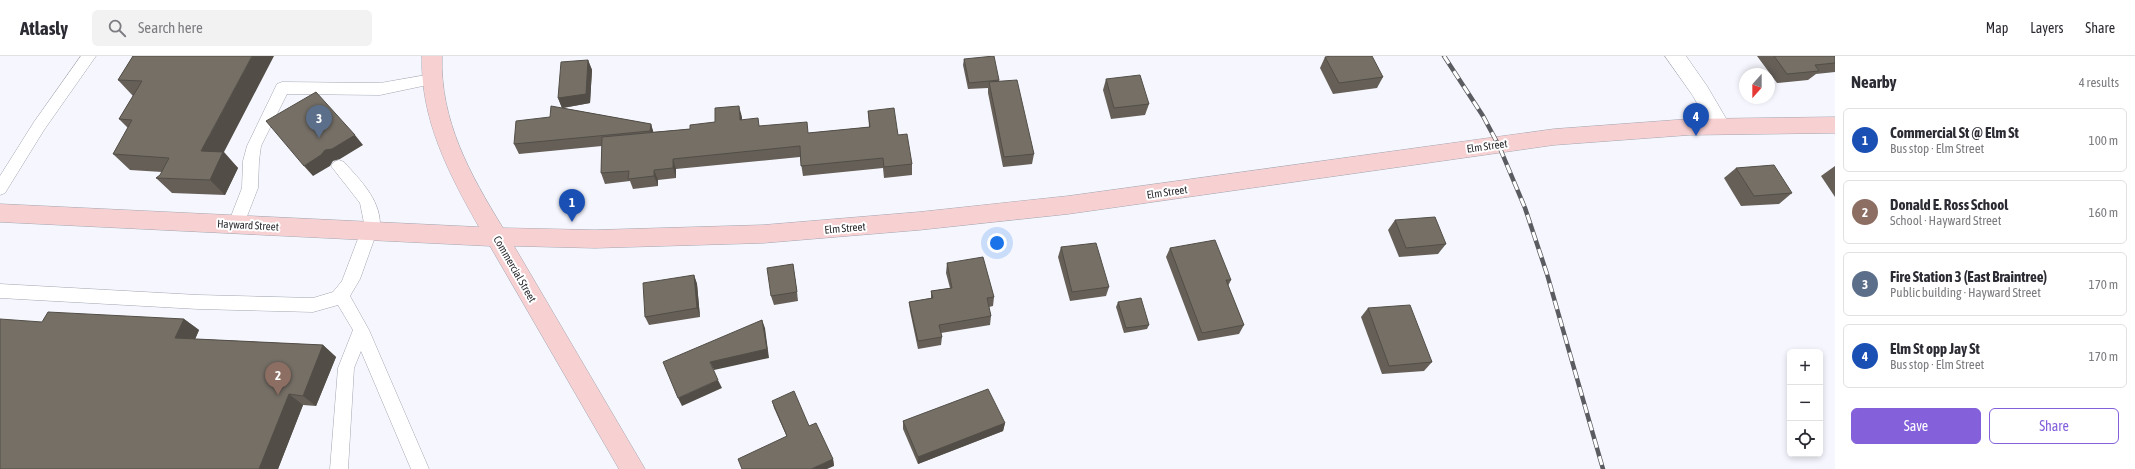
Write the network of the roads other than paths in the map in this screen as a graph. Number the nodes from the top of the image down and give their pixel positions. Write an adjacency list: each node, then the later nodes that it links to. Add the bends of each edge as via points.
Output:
1 (90, 56): 8 (lane, via 39,126)
2 (432, 56): 4 (main road, Commercial Street)
3 (1675, 56): 6 (street, via 1700,91)
4 (432, 80): 10 (lane, via 380,89 282,88 254,146 250,188); 12 (main road, Commercial Street, via 434,102 453,158)
5 (1835, 125): 6 (main road, Elm Street)
6 (1720, 126): 12 (main road, Elm Street, via 1554,137 1076,204 877,225 763,234 652,238)
7 (339, 166): 11 (lane, via 371,208 373,215)
8 (0, 189)
9 (0, 213): 10 (main road, Hayward Street)
10 (236, 224): 11 (main road, Hayward Street)
11 (369, 231): 12 (main road, Hayward Street); 14 (lane, via 351,283)
12 (496, 237): 18 (main road, Commercial Street)
13 (0, 291): 14 (lane, via 198,302 313,305)
14 (340, 296): 15 (lane, via 349,307)
15 (360, 330): 16 (lane, via 346,368); 17 (lane)
16 (339, 469)
17 (420, 469)
18 (633, 469)

